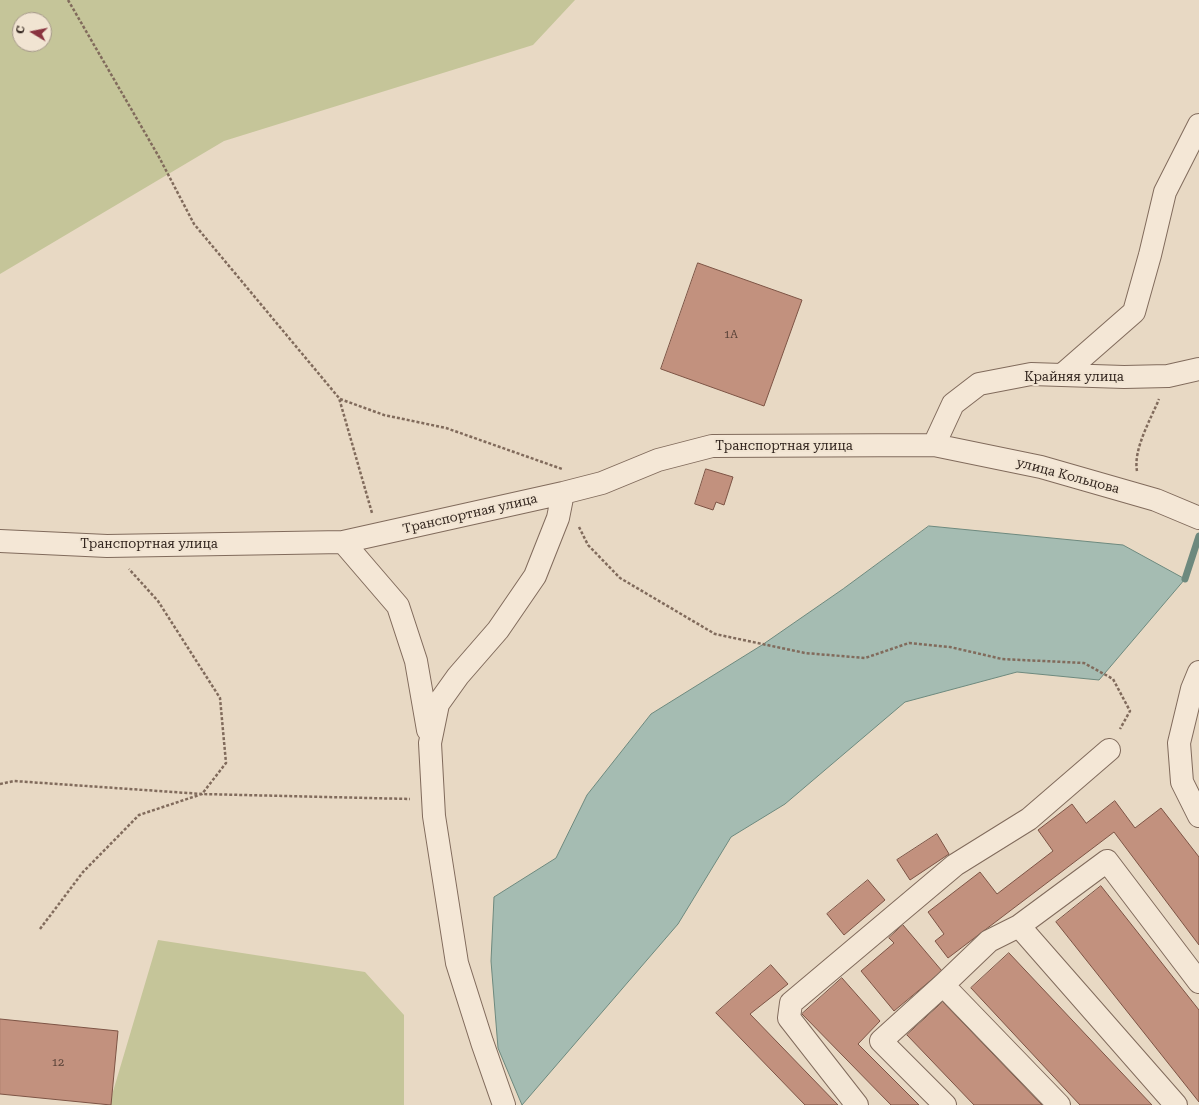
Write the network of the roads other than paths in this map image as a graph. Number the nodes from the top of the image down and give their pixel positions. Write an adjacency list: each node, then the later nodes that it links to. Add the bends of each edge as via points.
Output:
1 (1199, 124): 3 (street, via 1166,192 1134,312)
2 (1199, 369): 3 (street, Крайняя улица, via 1168,376)
3 (1062, 375): 4 (street, Крайняя улица, via 1031,374 979,384 953,404)
4 (934, 445): 5 (street, Транспортная улица, via 712,446 658,460 602,483); 6 (street, улица Кольцова, via 1041,467 1156,500)
5 (563, 493): 8 (street, Транспортная улица); 10 (street, via 558,518 535,576 498,630 458,676 438,704)
6 (1199, 518)
7 (0, 542): 8 (street, Транспортная улица, via 107,546)
8 (343, 542): 10 (street, via 398,606 416,661)
9 (1199, 672): 12 (street, via 1192,689 1179,743 1182,782)
10 (430, 743): 16 (street, via 434,816 457,963)
11 (1109, 750): 17 (street, via 1029,819 955,865 791,1003 789,1018)
12 (1199, 816)
13 (1019, 926): 14 (street, via 1107,861); 15 (street, via 989,941); 20 (street)
14 (1199, 982)
15 (943, 985): 18 (street, via 881,1041); 19 (street)
16 (504, 1105)
17 (857, 1105)
18 (945, 1105)
19 (1059, 1105)
20 (1176, 1105)

